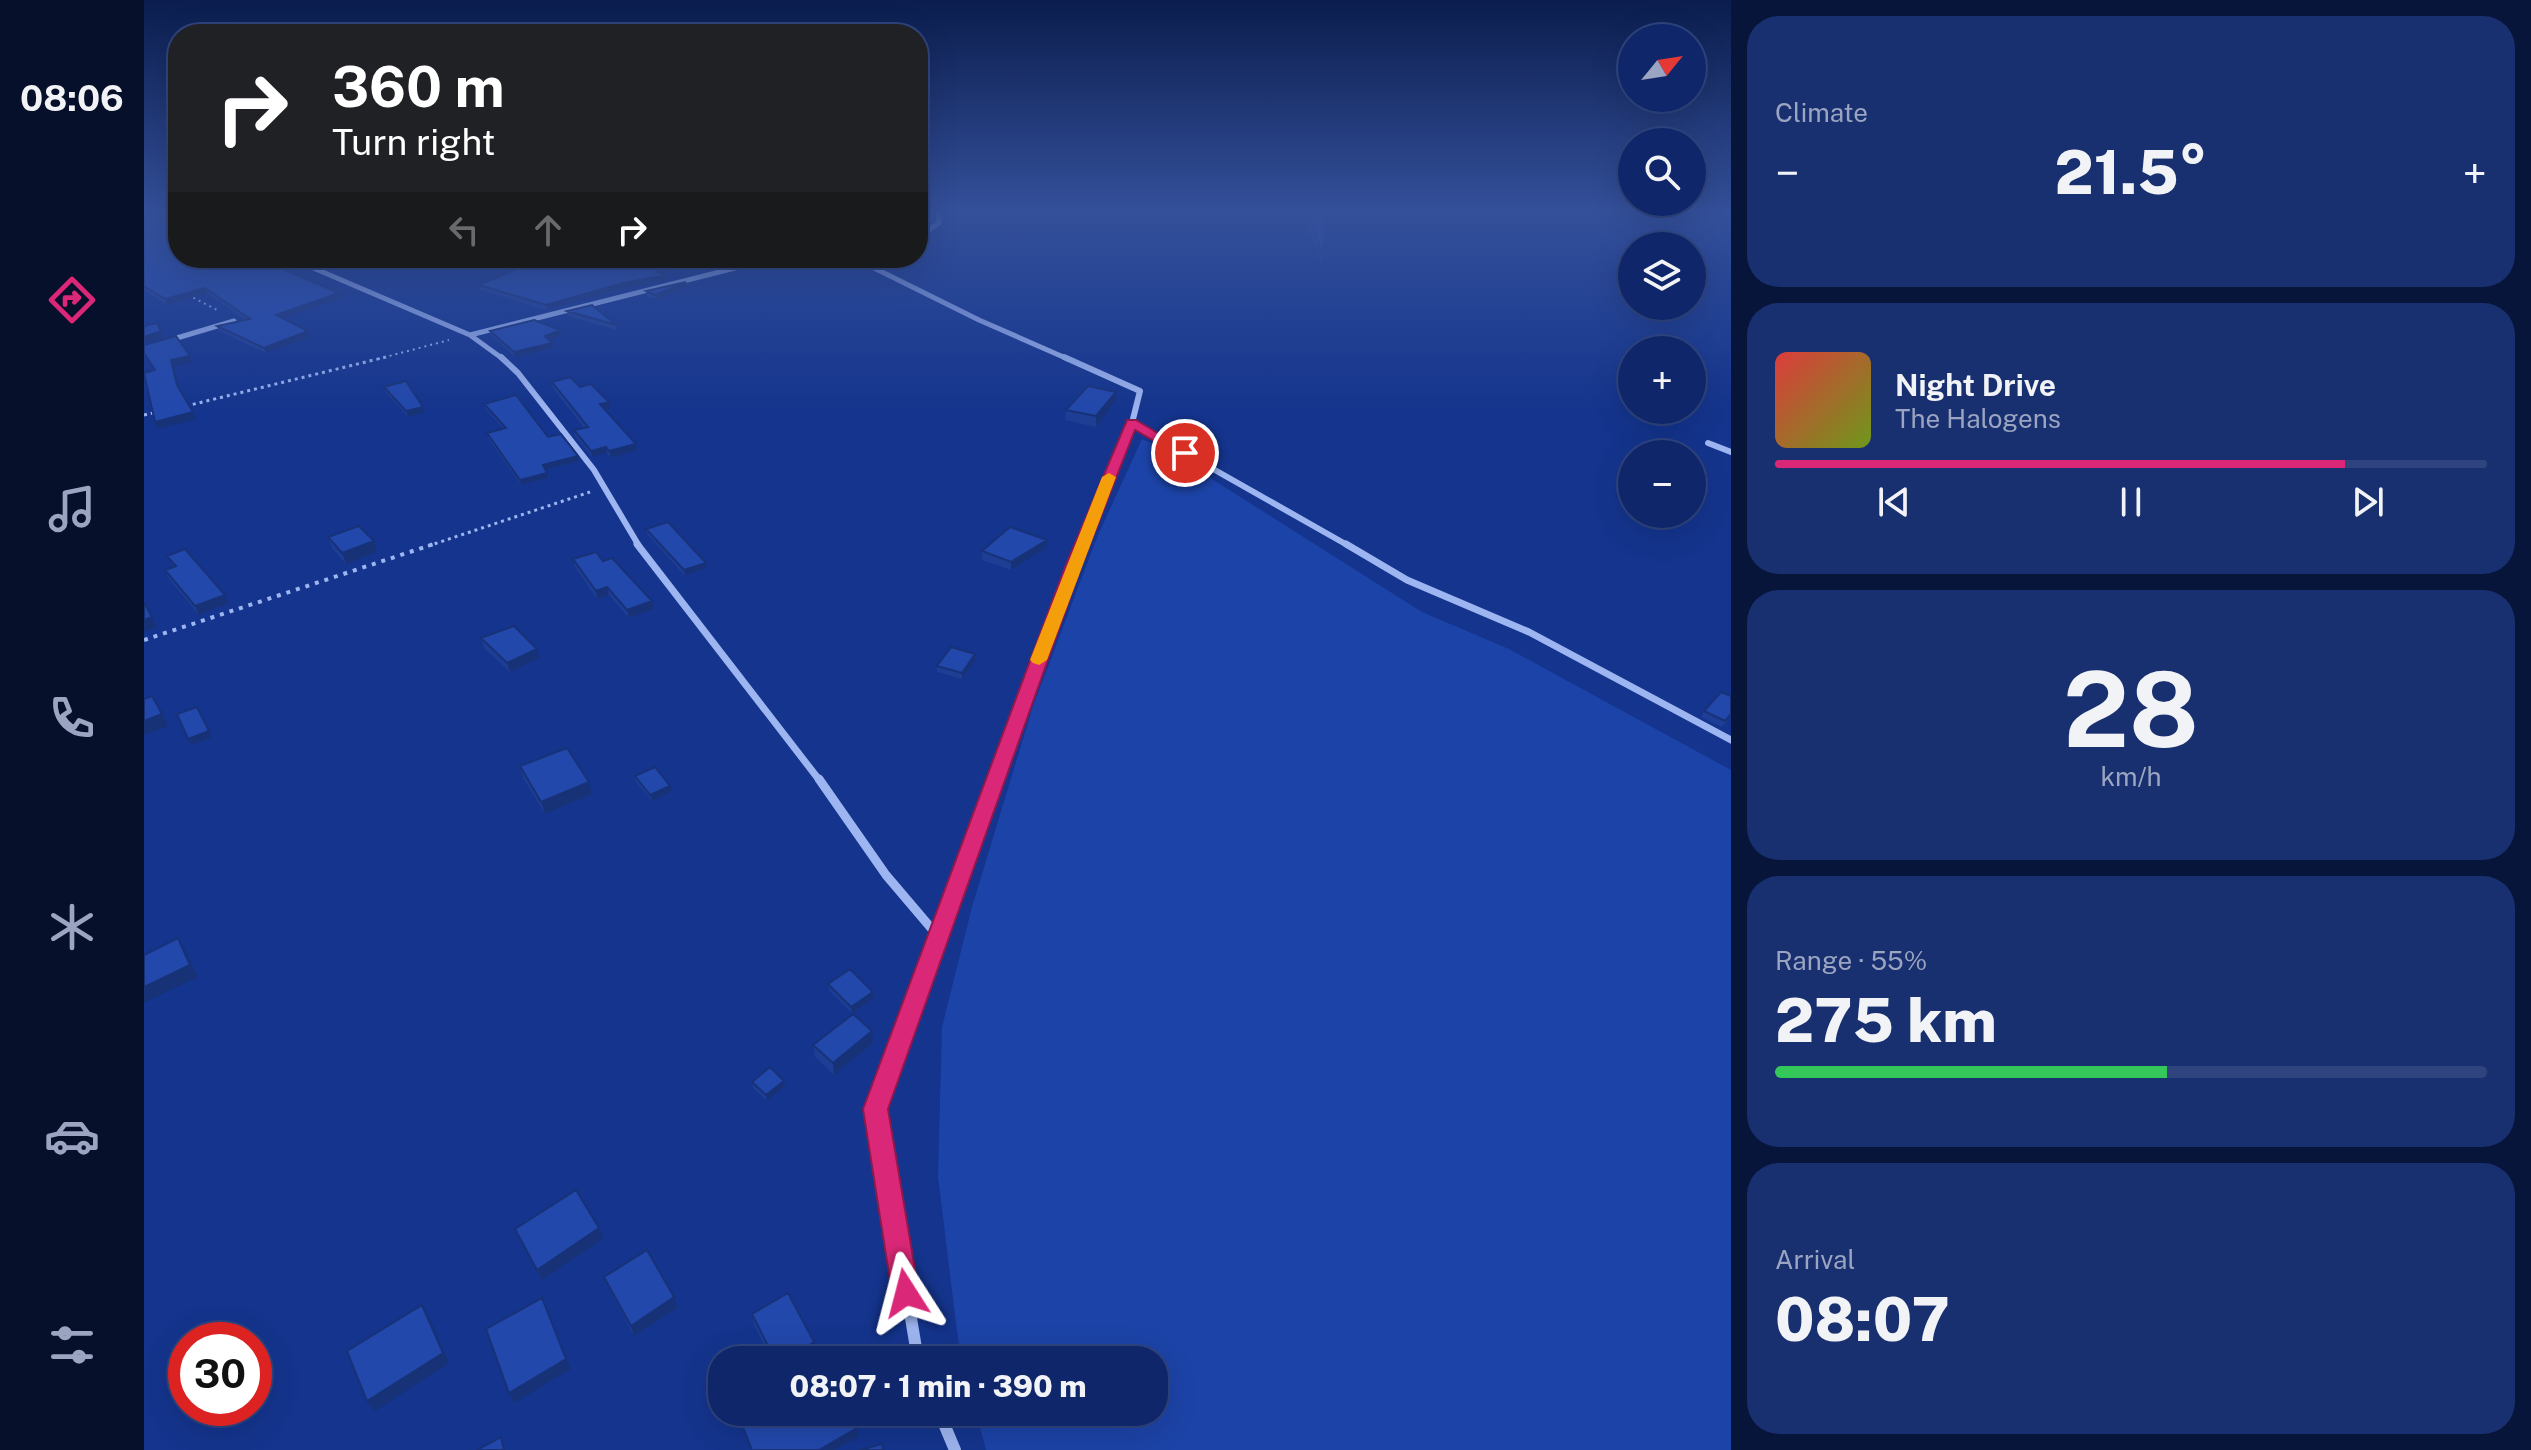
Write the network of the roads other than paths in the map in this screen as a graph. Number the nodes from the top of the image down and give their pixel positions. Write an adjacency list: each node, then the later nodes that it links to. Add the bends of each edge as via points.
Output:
1 (332, 278): 5 (street)
2 (697, 278): 5 (street)
3 (894, 278): 7 (street, via 1140,391)
4 (234, 321): 6 (street)
5 (470, 335): 11 (street, via 518,373 570,436 671,590)
6 (157, 343)
7 (1132, 423): 10 (street, via 1407,580 1529,632); 11 (street)
8 (1708, 443): 9 (street)
9 (1731, 452)
10 (1731, 740)
11 (937, 935): 12 (street, via 876,1109)
12 (916, 1346)
13 (945, 1426): 14 (street)
14 (955, 1450)

